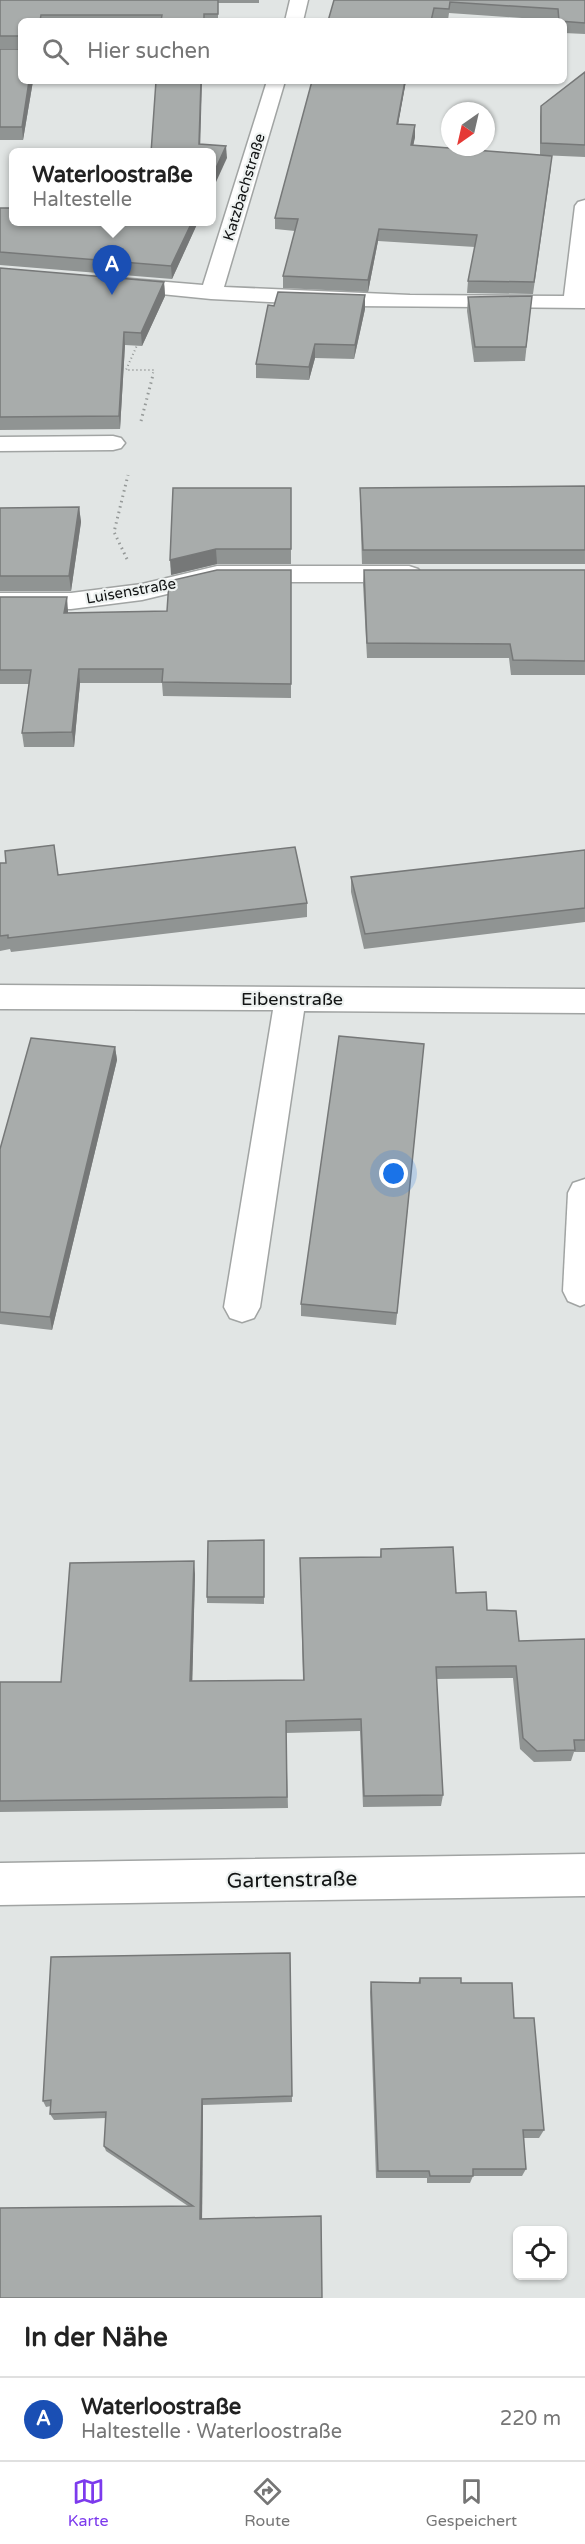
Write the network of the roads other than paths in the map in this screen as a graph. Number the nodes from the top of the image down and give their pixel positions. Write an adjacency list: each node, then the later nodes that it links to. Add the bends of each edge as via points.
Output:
1 (299, 0): 2 (street)
2 (295, 18)
3 (275, 84): 6 (street, Katzbachstraße)
4 (585, 206): 7 (street)
5 (95, 281): 6 (street)
6 (211, 292): 7 (street, via 427,303)
7 (580, 302)
8 (113, 443): 9 (street)
9 (0, 444)
10 (430, 574): 11 (street, Luisenstraße, via 217,574 142,592 71,601)
11 (0, 601)
12 (0, 997): 13 (street, Eibenstraße)
13 (290, 999): 14 (street, Eibenstraße); 17 (street)
14 (585, 1001)
15 (585, 1193): 16 (street)
16 (580, 1292)
17 (242, 1307)
18 (585, 1875): 19 (street, Gartenstraße)
19 (0, 1884)

